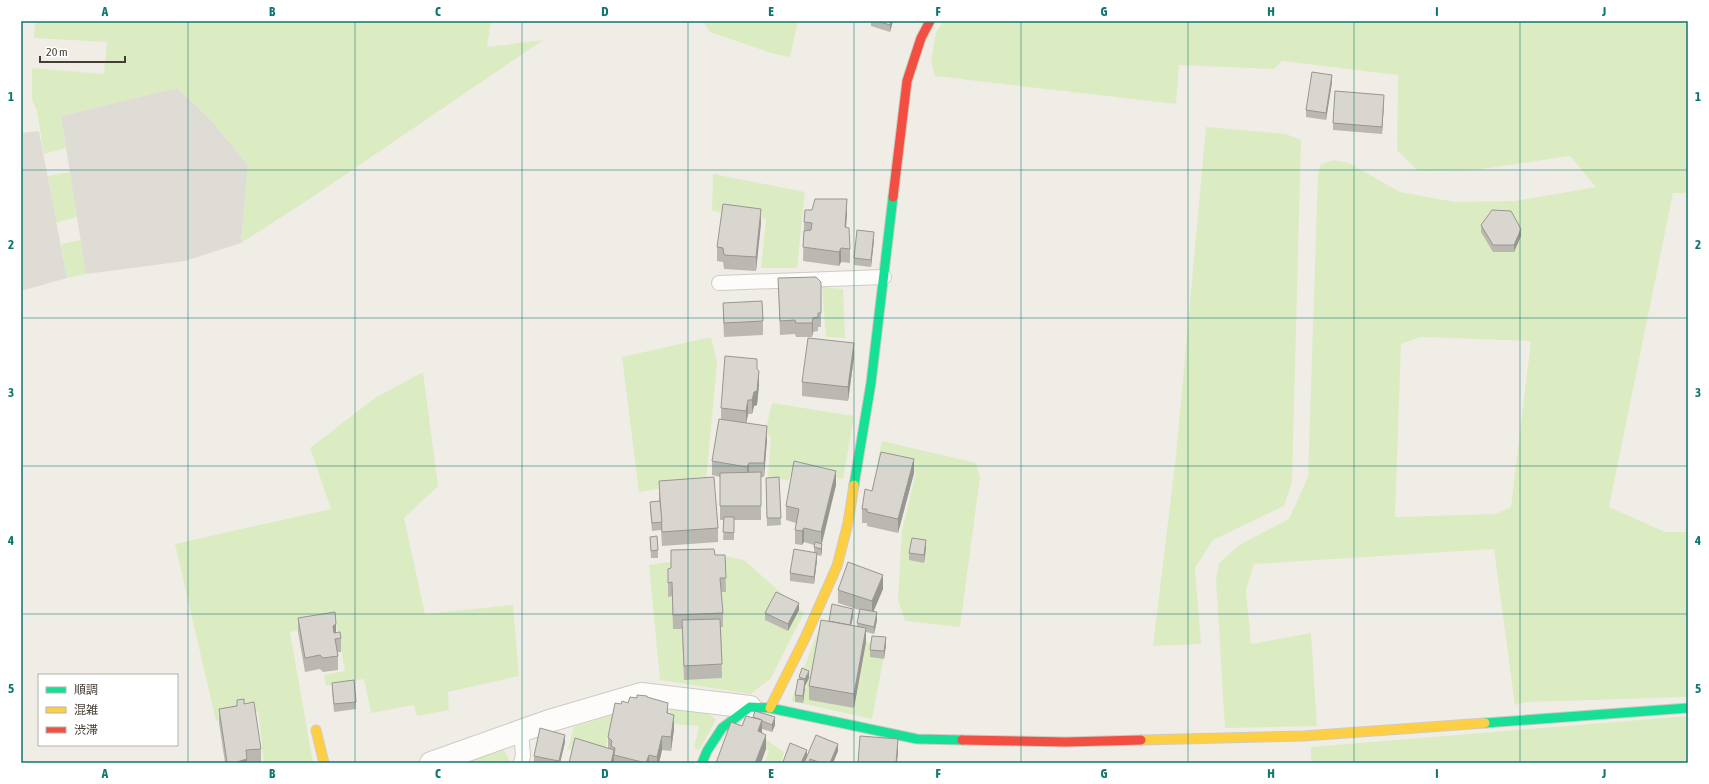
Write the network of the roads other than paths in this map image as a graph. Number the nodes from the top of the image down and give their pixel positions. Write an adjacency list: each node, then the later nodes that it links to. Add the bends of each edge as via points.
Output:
1 (930, 21): 2 (street, via 921,38 907,81)
2 (884, 278): 3 (lane); 4 (street, via 856,477 837,566 805,638)
3 (719, 283)
4 (760, 708): 5 (street, via 917,739 1066,742 1304,736); 7 (street, via 641,694); 11 (street, via 722,728)
5 (1688, 708)
6 (316, 730): 8 (street)
7 (521, 731): 9 (street); 10 (lane)
8 (324, 763)
9 (431, 763)
10 (521, 763)
11 (702, 763)

